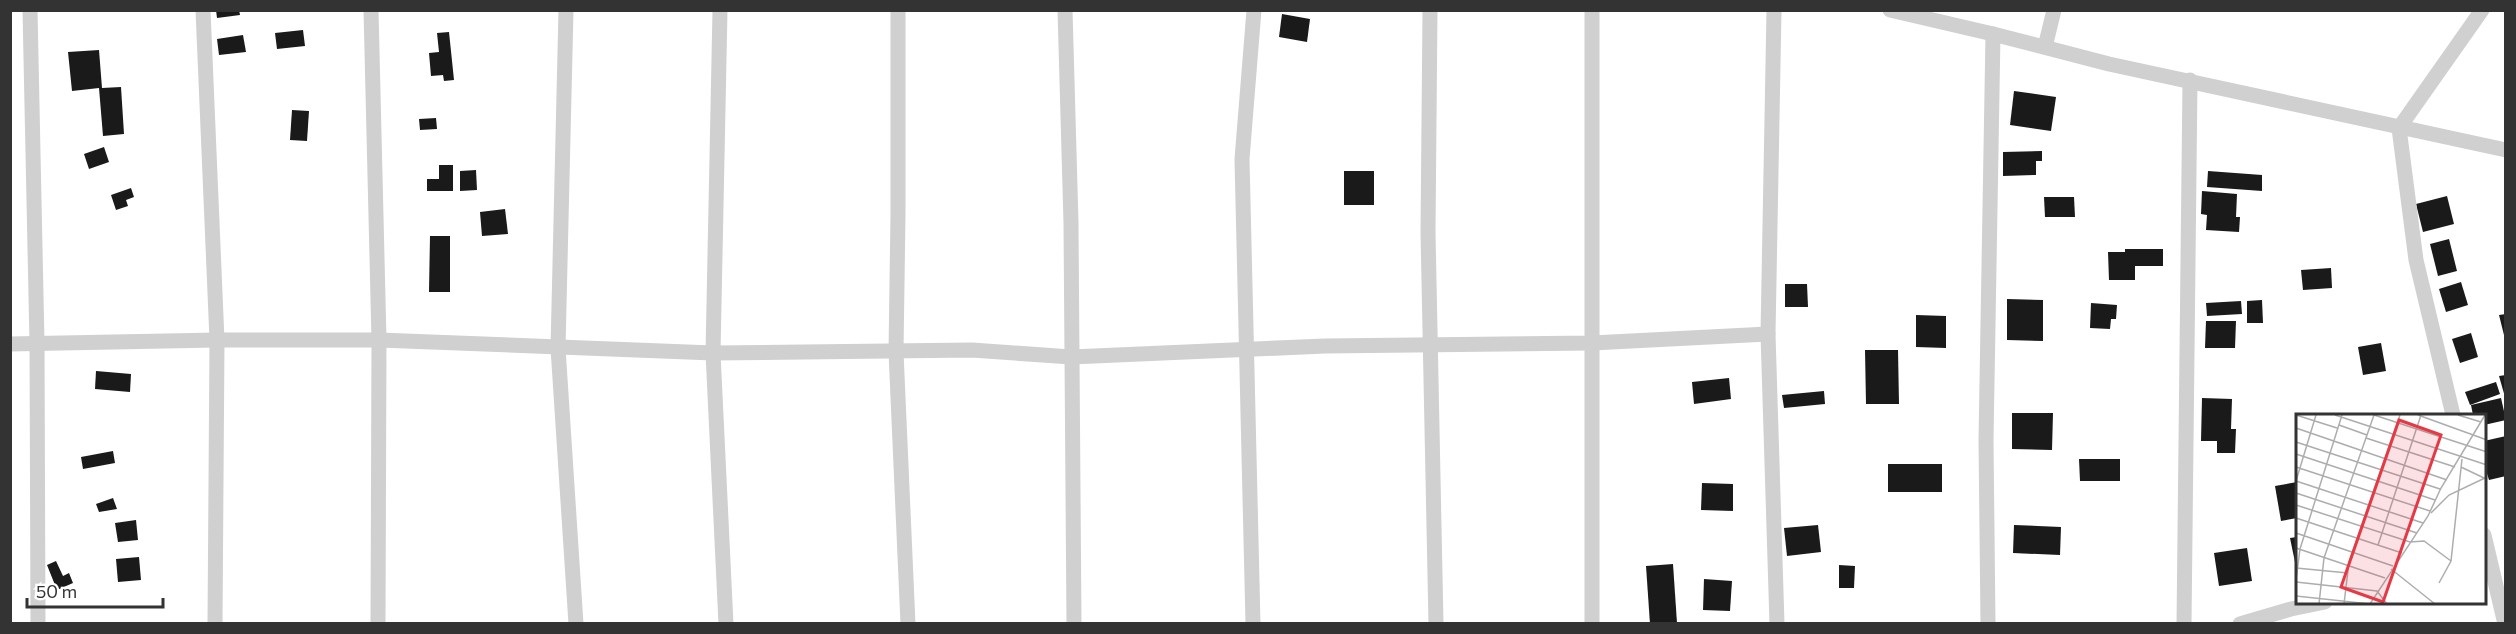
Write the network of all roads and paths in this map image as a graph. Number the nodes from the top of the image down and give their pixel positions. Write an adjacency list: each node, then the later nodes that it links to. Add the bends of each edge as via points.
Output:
1 (30, 10): 23 (street)
2 (203, 10): 21 (street)
3 (371, 10): 22 (street)
4 (566, 10): 27 (street)
5 (720, 10): 30 (street)
6 (898, 10): 29 (street)
7 (1065, 10): 31 (street)
8 (1254, 10): 28 (street, via 1242,159)
9 (1430, 10): 26 (street)
10 (1592, 10): 24 (street)
11 (1774, 10): 20 (street)
12 (1890, 10): 15 (street)
13 (2054, 10): 16 (street)
14 (2482, 10): 18 (street)
15 (1993, 33): 16 (street); 48 (street, via 1986,440)
16 (2045, 47): 17 (street)
17 (2190, 80): 18 (street); 49 (street)
18 (2399, 129): 19 (street); 32 (street, via 2416,260)
19 (2505, 150)
20 (1768, 334): 24 (street); 47 (street)
21 (217, 340): 22 (street); 23 (street); 38 (street)
22 (379, 340): 27 (street); 39 (street)
23 (37, 343): 25 (street); 37 (street)
24 (1592, 343): 26 (street); 46 (street)
25 (10, 344)
26 (1430, 346): 28 (street); 45 (street)
27 (558, 348): 30 (street); 40 (street)
28 (1247, 349): 31 (street); 44 (street)
29 (896, 352): 30 (street); 31 (street, via 972,350); 42 (street)
30 (713, 353): 41 (street)
31 (1071, 357): 43 (street)
32 (2453, 414)
33 (2486, 541): 34 (street)
34 (2495, 570): 51 (street)
35 (2322, 604): 36 (street)
36 (2292, 616): 50 (street)
37 (38, 624)
38 (214, 624)
39 (378, 624)
40 (576, 624)
41 (726, 624)
42 (908, 624)
43 (1074, 624)
44 (1253, 624)
45 (1436, 624)
46 (1592, 624)
47 (1777, 624)
48 (1988, 624)
49 (2184, 624)
50 (2240, 624)
51 (2505, 624)

